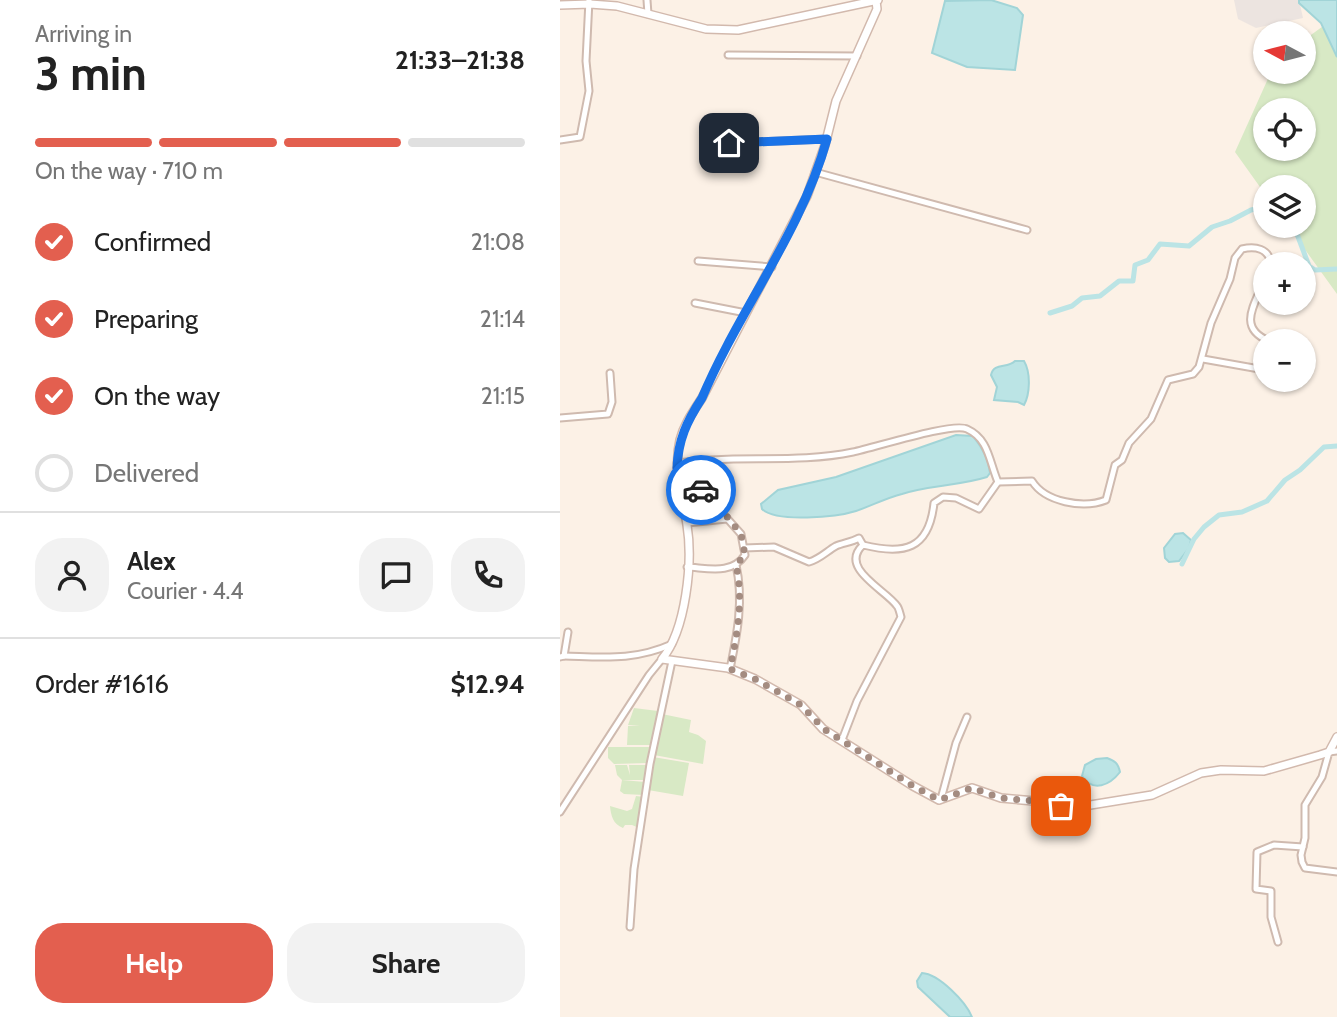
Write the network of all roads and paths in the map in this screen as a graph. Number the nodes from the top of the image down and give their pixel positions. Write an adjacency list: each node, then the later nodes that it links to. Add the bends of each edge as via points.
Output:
1 (647, 0): 5 (street)
2 (877, 1): 5 (street, via 738,30 706,29); 7 (street)
3 (589, 2): 4 (street); 5 (street); 9 (street, via 589,91 580,137)
4 (560, 5)
5 (648, 14)
6 (729, 55): 7 (street)
7 (857, 56): 8 (street, via 836,102)
8 (827, 139): 10 (street); 11 (street)
9 (560, 140)
10 (706, 144)
11 (815, 172): 12 (street); 15 (street)
12 (1027, 230)
13 (1265, 252): 20 (street, via 1254,246 1242,249 1235,258)
14 (698, 261): 15 (street)
15 (772, 267): 18 (street)
16 (695, 303): 18 (street)
17 (1253, 308): 19 (street, via 1250,316)
18 (746, 313): 24 (street, via 686,422)
19 (1254, 329)
20 (1203, 359): 21 (street); 25 (street, via 1193,374 1168,380 1151,419 1115,464 1106,500 1097,504 1055,499 1032,481)
21 (1253, 368)
22 (610, 373): 23 (street, via 608,414)
23 (560, 418)
24 (677, 465): 25 (street, via 851,453 964,427 982,438); 26 (street); 27 (street)
25 (998, 482): 28 (street, via 979,509 956,498 943,497 934,503 927,532 909,548 882,550)
26 (727, 519): 27 (street); 29 (street, via 741,534)
27 (687, 523): 31 (street)
28 (863, 545): 29 (street, via 859,538 809,562 774,547); 40 (street, via 855,556 860,569 898,607 901,617)
29 (744, 548): 30 (street, via 745,555)
30 (736, 565): 31 (street, via 727,569); 37 (street, via 740,608)
31 (687, 567): 33 (street, via 685,602)
32 (568, 632): 34 (street)
33 (672, 645): 34 (street, via 646,655); 35 (street)
34 (562, 657)
35 (662, 659): 36 (street); 43 (street)
36 (672, 661): 37 (street); 46 (street, via 650,764)
37 (730, 669): 40 (street, via 801,705)
38 (967, 717): 42 (street)
39 (1337, 737): 41 (street)
40 (842, 740): 42 (street)
41 (1333, 751): 42 (street, via 1264,771 1201,773 1152,795 1081,807 1001,798 972,788); 44 (street, via 1305,805)
42 (941, 799)
43 (560, 812)
44 (1303, 847): 45 (street, via 1305,868); 47 (street, via 1274,845 1257,852 1256,889 1271,891 1271,917)
45 (1337, 872)
46 (630, 927)
47 (1278, 942)

